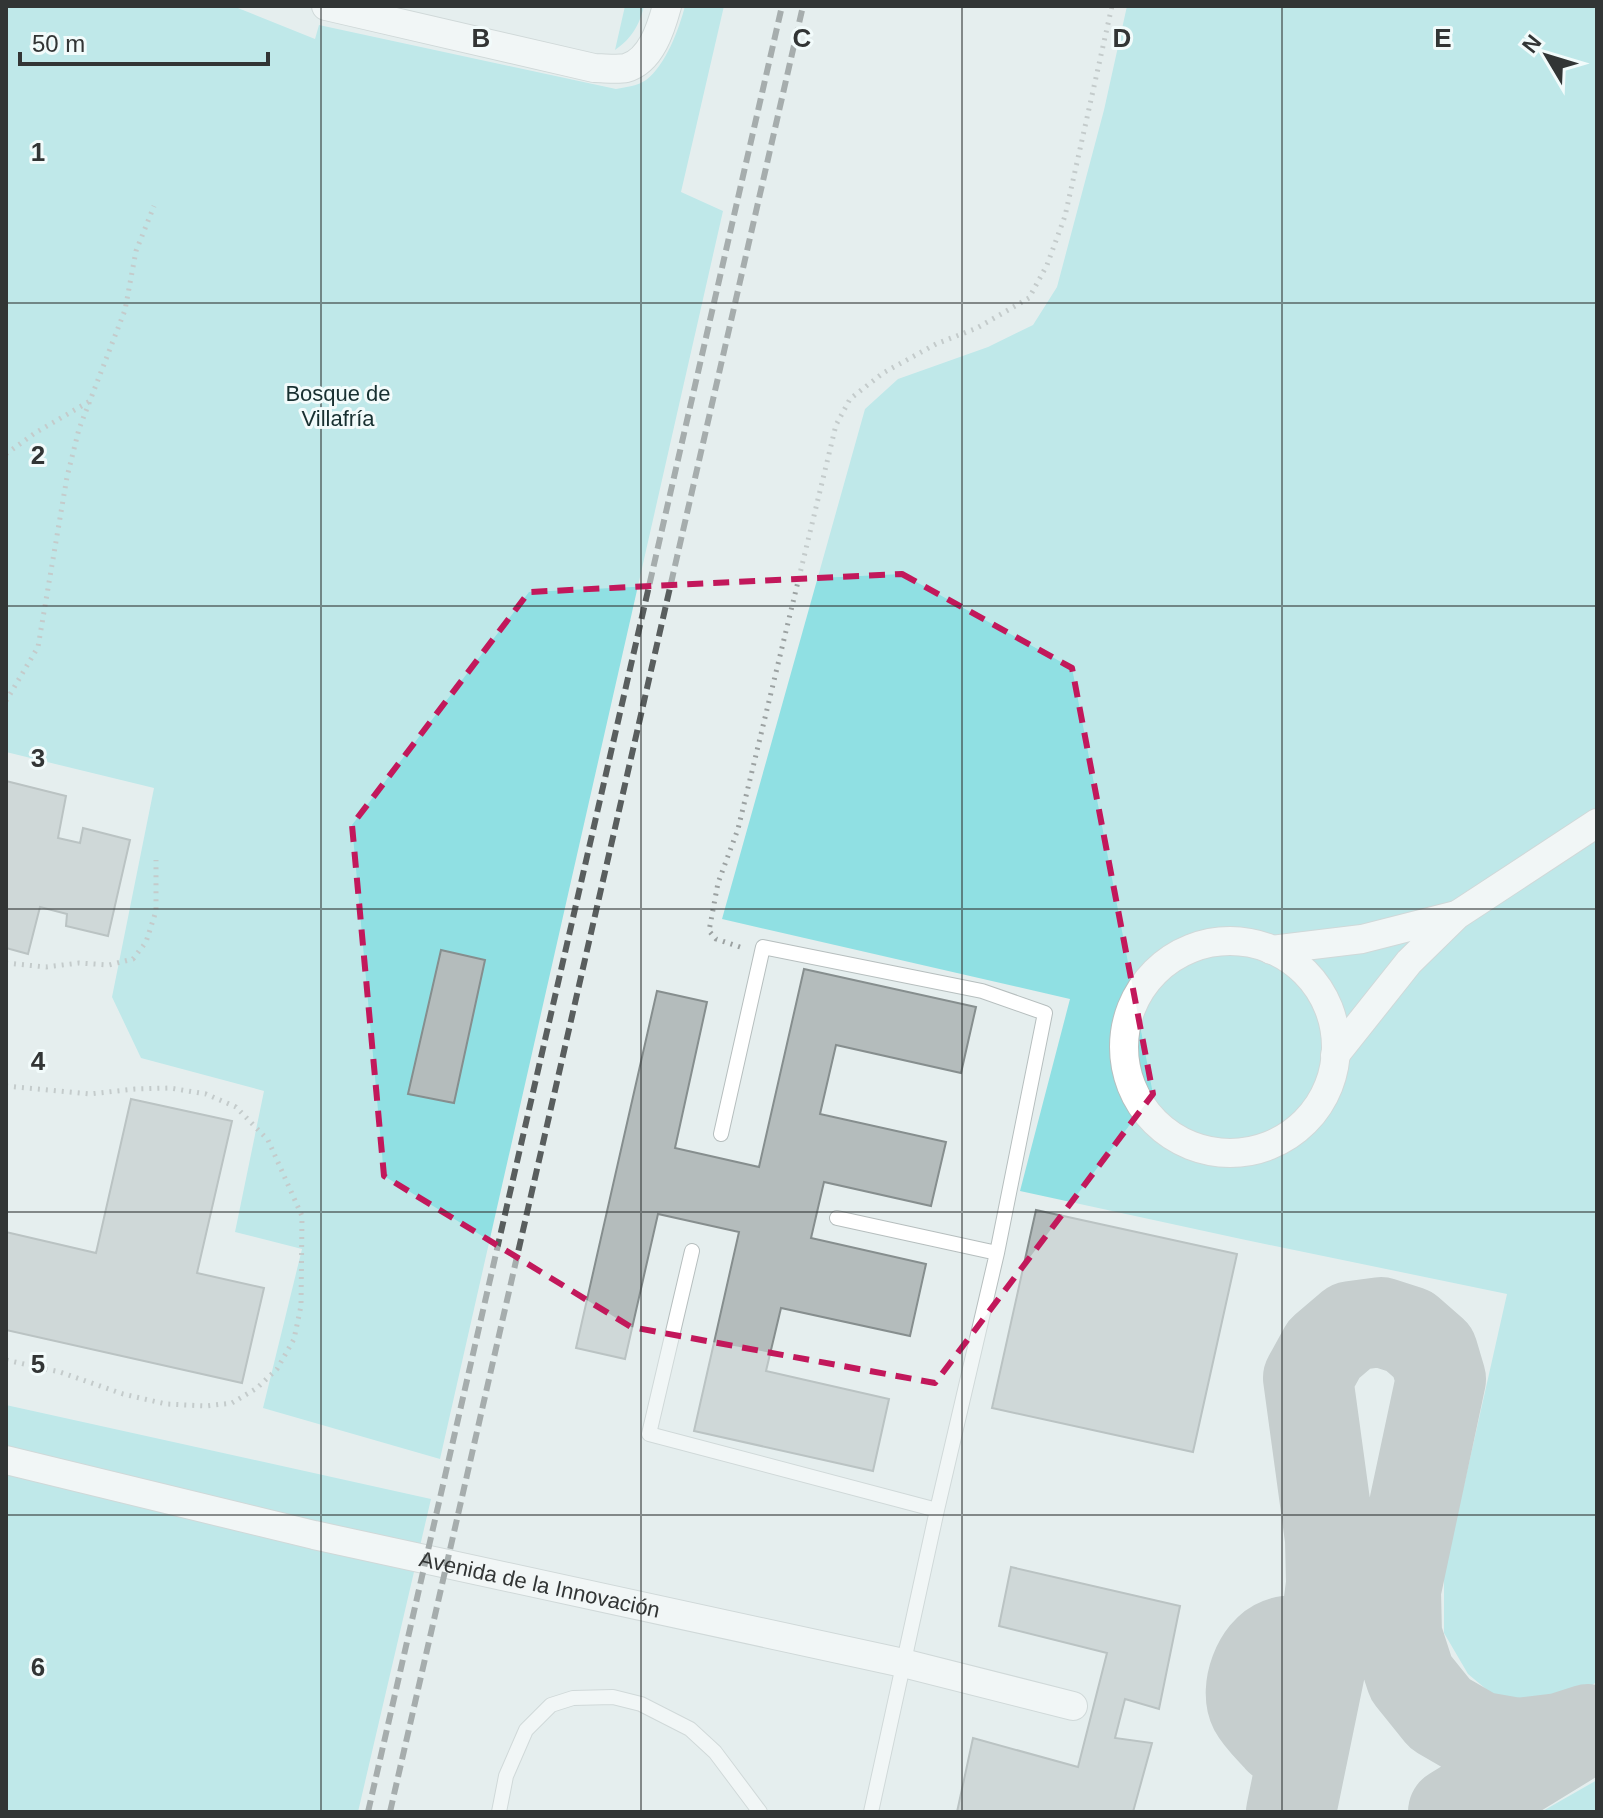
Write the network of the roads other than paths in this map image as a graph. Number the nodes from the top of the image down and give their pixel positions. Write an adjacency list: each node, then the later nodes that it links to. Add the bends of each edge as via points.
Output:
1 (326, 6): 2 (street, via 594,68 626,68 638,62 654,42)
2 (667, 6)
3 (1597, 823): 4 (street)
4 (1457, 915): 5 (street, via 1362,939); 6 (street, via 1409,962)
5 (1271, 950): 6 (street, via 1310,976 1328,1005); 6 (street, via 1249,942 1215,942 1182,952 1153,973 1133,1003 1124,1037 1126,1072 1140,1105 1163,1131 1195,1148 1229,1154 1264,1148 1295,1131 1319,1106 1334,1074)
6 (1335, 1055)
7 (721, 1134): 10 (lane, via 763,947 982,991 1045,1013)
8 (837, 1218): 10 (lane)
9 (692, 1251): 12 (lane, via 649,1434)
10 (997, 1253): 12 (lane)
11 (6, 1460): 13 (street, Avenida de la Innovación, via 314,1535)
12 (937, 1510): 13 (lane)
13 (903, 1663): 14 (street, Avenida de la Innovación); 17 (lane)
14 (1073, 1706)
15 (499, 1812): 16 (lane, via 506,1776 526,1730 551,1705 573,1698 613,1697 641,1704 690,1729 715,1752)
16 (760, 1812)
17 (871, 1812)

